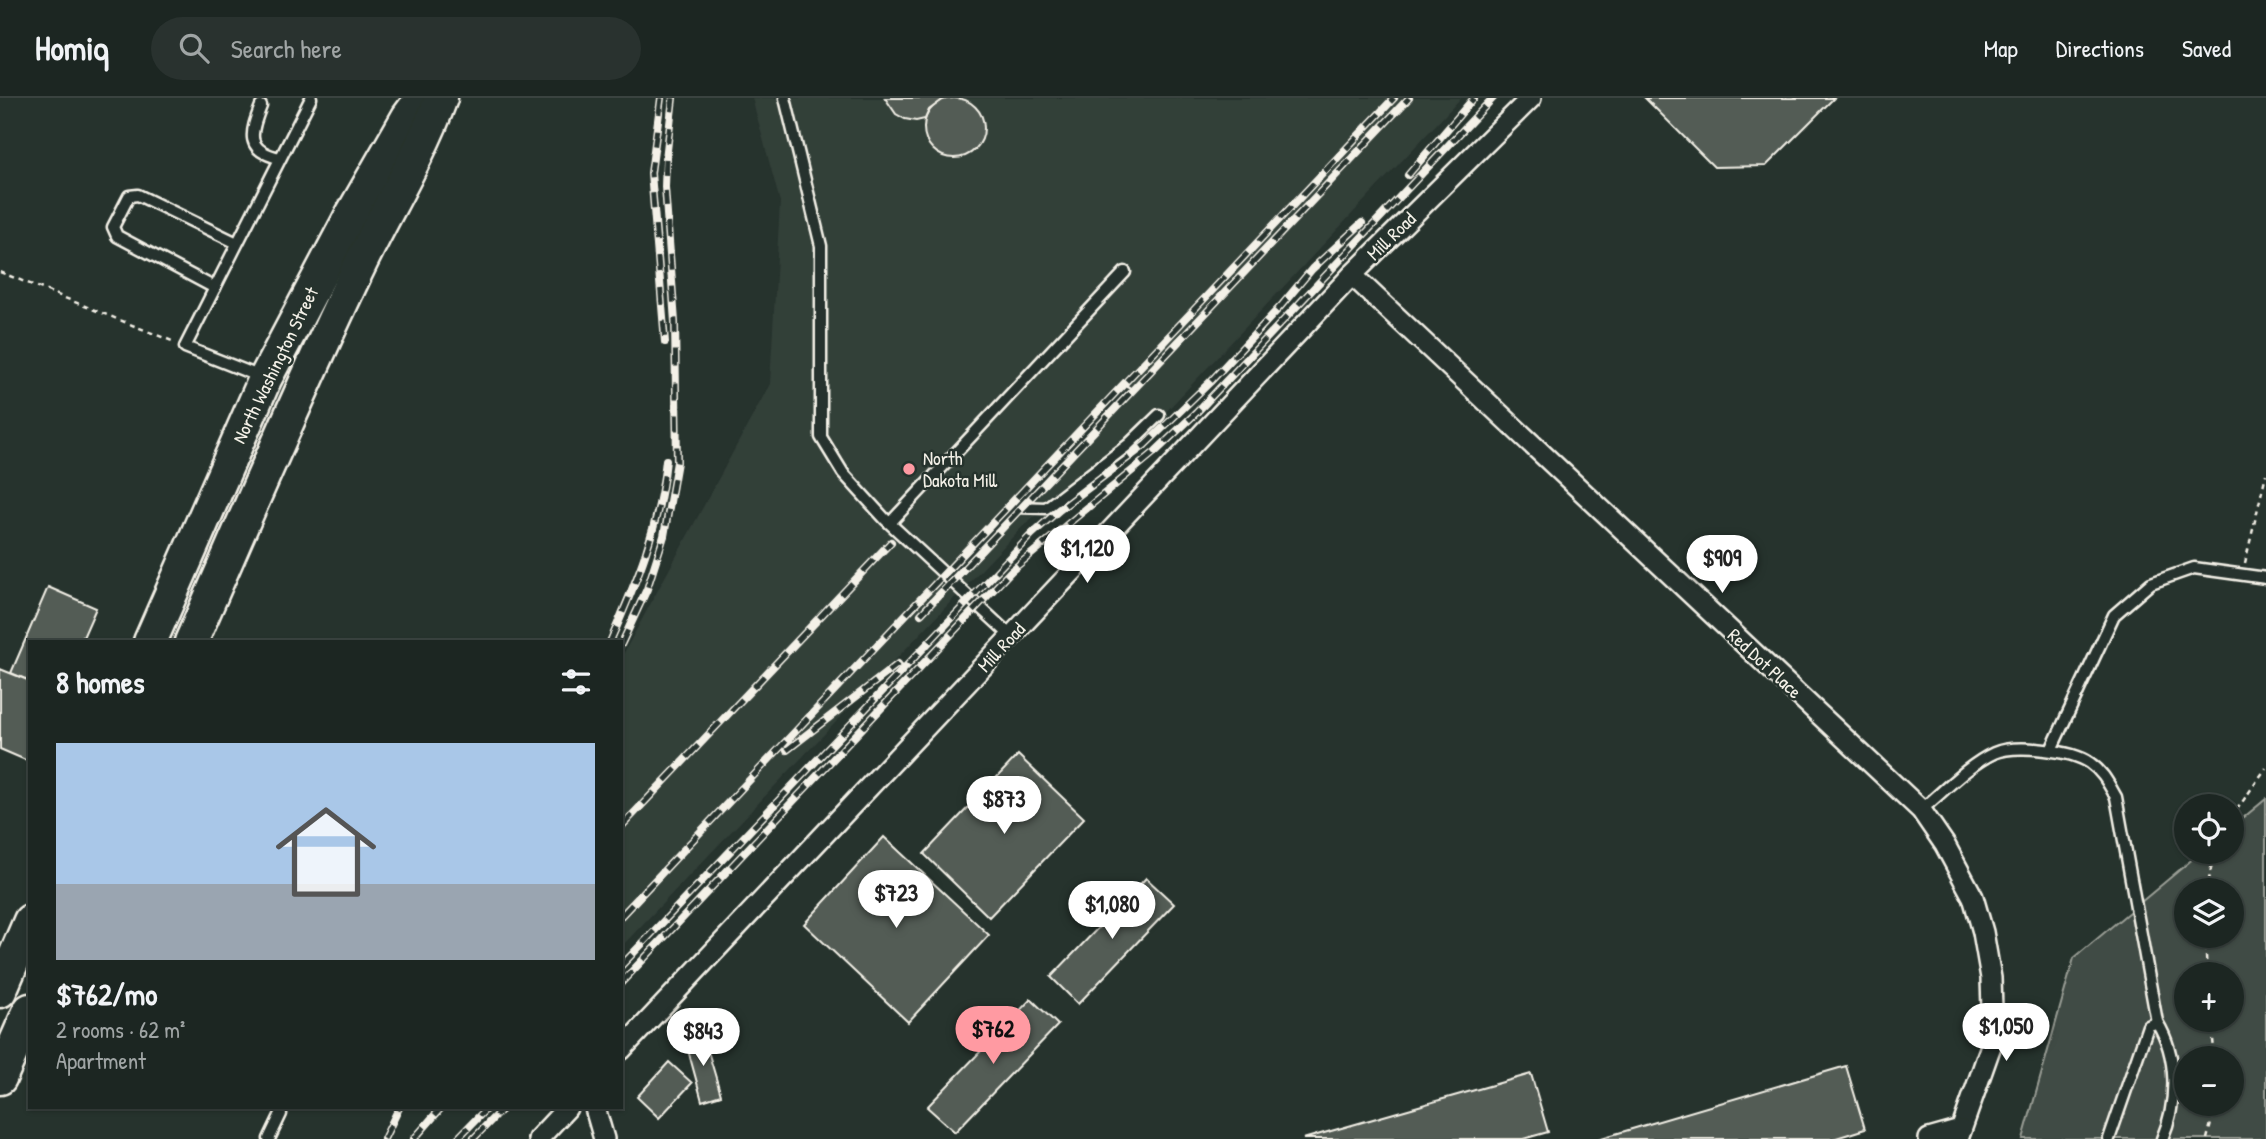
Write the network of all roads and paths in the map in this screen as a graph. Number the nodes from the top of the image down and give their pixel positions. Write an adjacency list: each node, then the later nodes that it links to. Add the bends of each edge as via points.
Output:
1 (311, 98): 7 (lane)
2 (422, 98): 14 (main road, North Washington Street, via 350,218)
3 (441, 98): 21 (main road, North Washington Street, via 429,131 320,349)
4 (785, 98): 19 (lane, via 821,246 821,437 843,474)
5 (1531, 98): 11 (street, Mill Road)
6 (261, 106): 7 (lane, via 251,131 255,145 265,155)
7 (280, 158): 8 (lane)
8 (237, 243): 12 (lane); 12 (lane, via 138,195 129,196 113,227 117,236)
9 (0, 272): 13 (path)
10 (1125, 272): 19 (lane)
11 (1352, 275): 25 (street, Mill Road); 31 (street, Red Dot Place)
12 (215, 288): 13 (lane)
13 (185, 347): 14 (lane)
14 (265, 379): 20 (main road, North Washington Street)
15 (1125, 392): 18 (lane)
16 (1159, 415): 18 (lane, via 1046,508)
17 (2266, 474): 22 (path)
18 (1016, 507): 24 (lane)
19 (890, 523): 24 (lane)
20 (194, 541): 21 (main road); 26 (main road, North Washington Street)
21 (229, 556): 27 (main road, North Washington Street)
22 (2242, 573)
23 (2266, 578): 28 (lane, via 2194,568 2151,583 2114,615)
24 (949, 579): 25 (lane)
25 (1011, 636): 37 (street, Mill Road)
26 (151, 640)
27 (192, 640)
28 (2051, 751): 31 (lane, via 1997,751); 36 (lane, via 2087,761 2104,775 2116,797)
29 (2266, 768): 30 (path)
30 (2244, 799)
31 (1921, 810): 43 (street, Red Dot Place, via 1973,897 1991,978 1993,1040)
32 (28, 926): 33 (main road)
33 (4, 982): 34 (main road)
34 (28, 998)
35 (28, 1015): 38 (main road)
36 (2157, 1022): 48 (lane, via 2148,1026); 49 (lane, via 2173,1066 2173,1099)
37 (623, 1049)
38 (0, 1079)
39 (567, 1109): 45 (street)
40 (595, 1109): 46 (street)
41 (281, 1114): 44 (lane)
42 (2213, 1116): 50 (path)
43 (1959, 1134): 47 (street)
44 (269, 1139)
45 (538, 1139)
46 (604, 1139)
47 (1929, 1139)
48 (2109, 1139)
49 (2162, 1139)
50 (2207, 1139)

